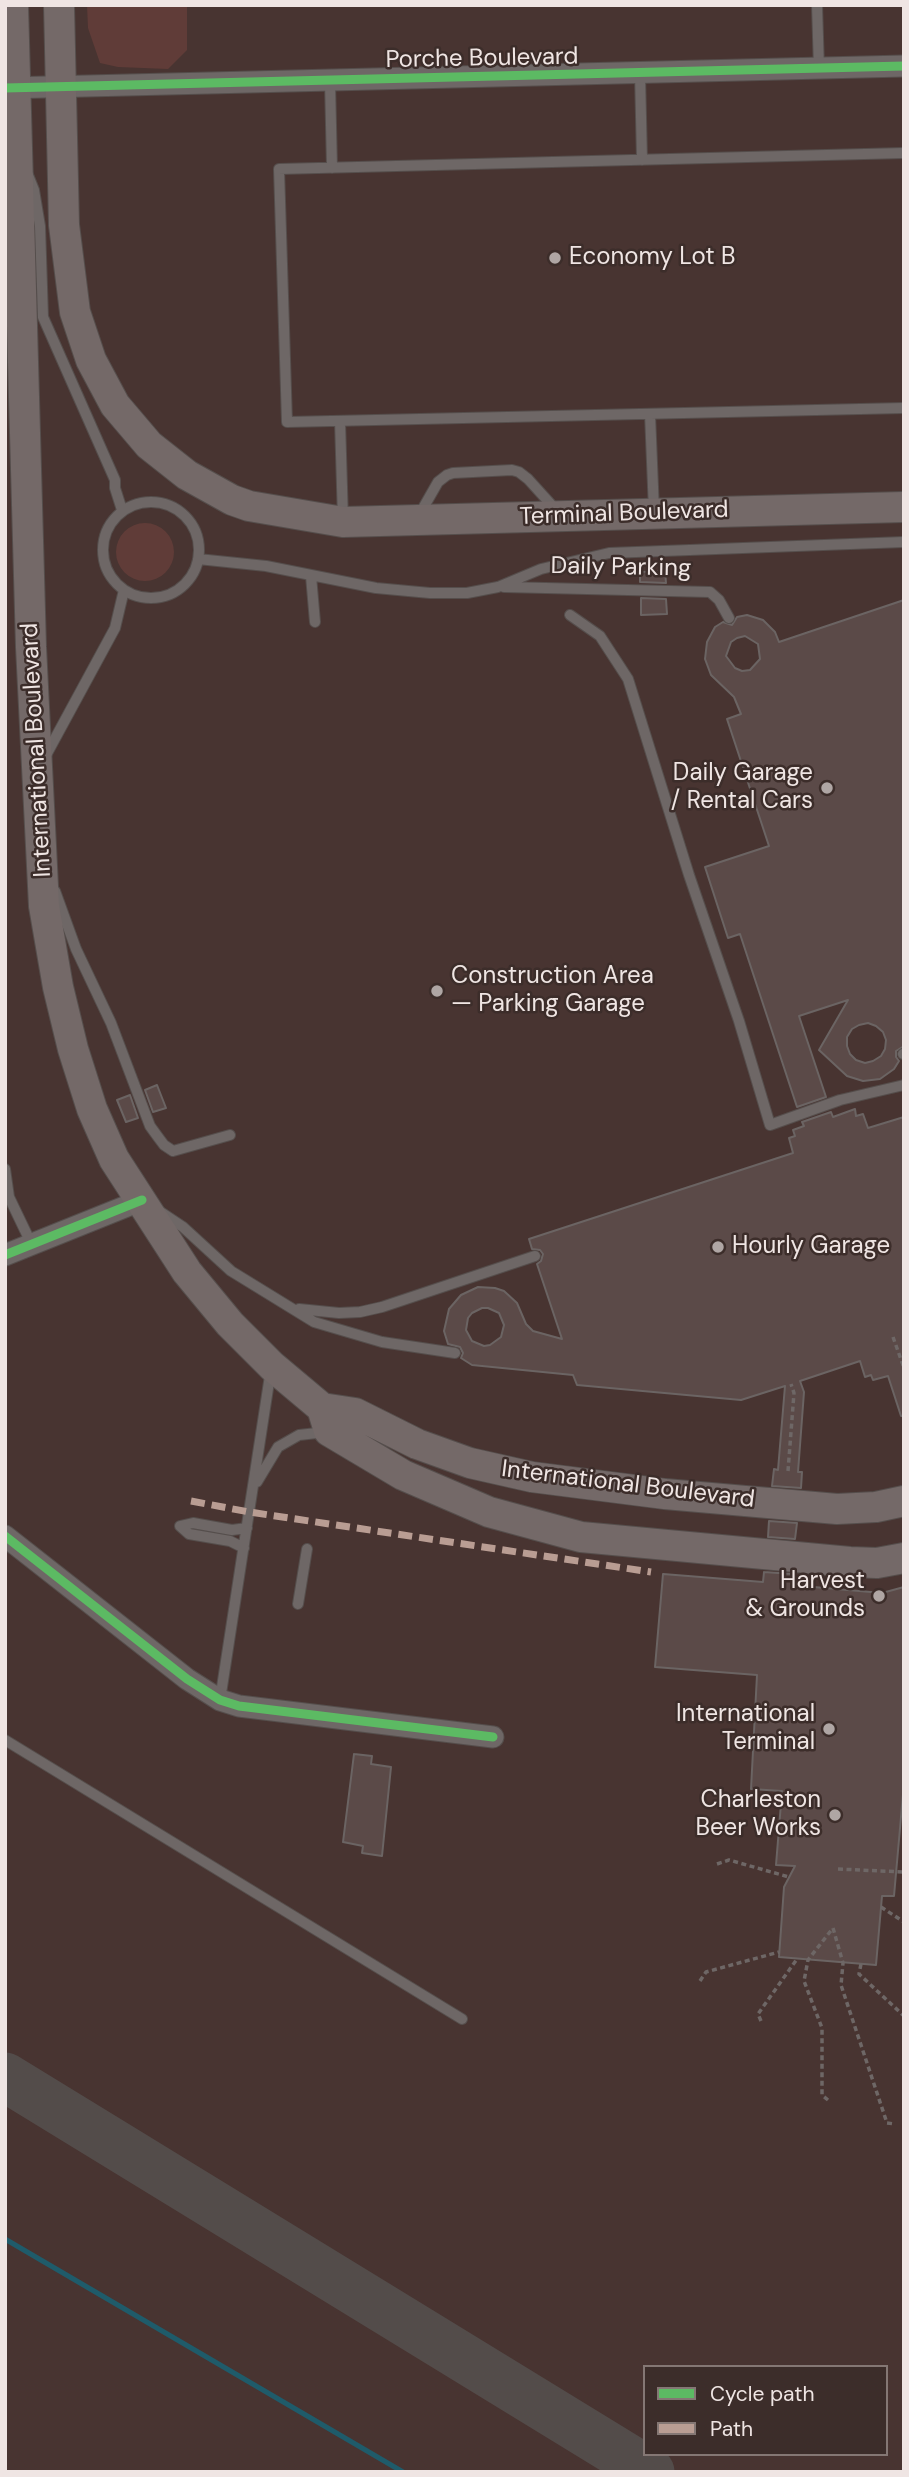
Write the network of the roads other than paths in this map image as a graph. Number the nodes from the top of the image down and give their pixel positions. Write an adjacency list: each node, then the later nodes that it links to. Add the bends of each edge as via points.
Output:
1 (13, 5): 8 (main road, International Boulevard)
2 (59, 5): 9 (main road)
3 (817, 5): 5 (lane)
4 (904, 66): 5 (street, Porche Boulevard)
5 (819, 69): 6 (street, Porche Boulevard)
6 (640, 74): 7 (street, Porche Boulevard); 12 (lane)
7 (330, 82): 9 (street, Porche Boulevard); 13 (lane)
8 (10, 88): 9 (street, Porche Boulevard); 11 (main road, International Boulevard)
9 (61, 88): 22 (main road, via 64,225 72,297 91,360 115,405 149,444 208,487 250,506)
10 (904, 153): 12 (lane)
11 (17, 155): 18 (lane, via 38,210 43,317 115,480); 31 (main road, International Boulevard)
12 (642, 160): 13 (lane)
13 (332, 168): 16 (lane, via 279,169 287,422)
14 (904, 408): 15 (lane)
15 (650, 414): 16 (lane); 19 (lane)
16 (340, 421): 22 (lane)
17 (904, 506): 19 (main road, Terminal Boulevard)
18 (122, 510): 24 (lane, via 142,503 172,507 194,529); 27 (lane, via 106,532 103,548 105,564)
19 (654, 514): 20 (main road, Terminal Boulevard)
20 (561, 516): 21 (main road, Terminal Boulevard); 21 (lane, via 528,479 512,470 447,475)
21 (416, 520): 22 (main road, Terminal Boulevard)
22 (343, 522)
23 (904, 542): 26 (lane, via 609,554 541,569)
24 (198, 559): 25 (lane); 27 (lane, via 183,585 170,594 138,597)
25 (311, 576): 26 (lane, via 430,593); 30 (lane)
26 (498, 587): 29 (lane, Daily Parking, via 710,592)
27 (124, 590): 31 (lane, via 115,628)
28 (570, 615): 33 (lane, via 600,636 628,679 770,1125 840,1100)
29 (729, 618)
30 (315, 622)
31 (37, 771): 32 (main road, International Boulevard)
32 (41, 856): 34 (lane, via 158,1138 173,1151); 37 (main road, International Boulevard, via 49,943 73,1049 100,1130)
33 (904, 1085)
34 (230, 1135)
35 (5, 1169): 36 (lane)
36 (7, 1199): 38 (lane)
37 (142, 1200): 38 (street); 41 (lane, via 183,1227 231,1271); 43 (main road, International Boulevard, via 207,1299)
38 (32, 1245): 39 (street)
39 (5, 1255)
40 (535, 1256): 41 (lane, via 360,1312)
41 (293, 1308): 42 (lane, via 314,1322 352,1335)
42 (455, 1353)
43 (272, 1366): 44 (main road, International Boulevard); 45 (lane)
44 (326, 1420): 45 (lane, via 278,1447); 46 (main road, International Boulevard, via 355,1413 417,1444 470,1463 533,1477 837,1509); 51 (main road, International Boulevard, via 404,1475 459,1501 580,1537 865,1563)
45 (253, 1491): 47 (lane)
46 (904, 1501)
47 (247, 1528): 49 (lane); 49 (lane, via 180,1526 189,1534)
48 (5, 1536): 53 (street)
49 (244, 1548): 53 (lane)
50 (307, 1549): 52 (lane)
51 (904, 1558)
52 (298, 1604)
53 (220, 1700): 54 (street)
54 (493, 1737)
55 (5, 1740): 56 (lane)
56 (462, 2019)

